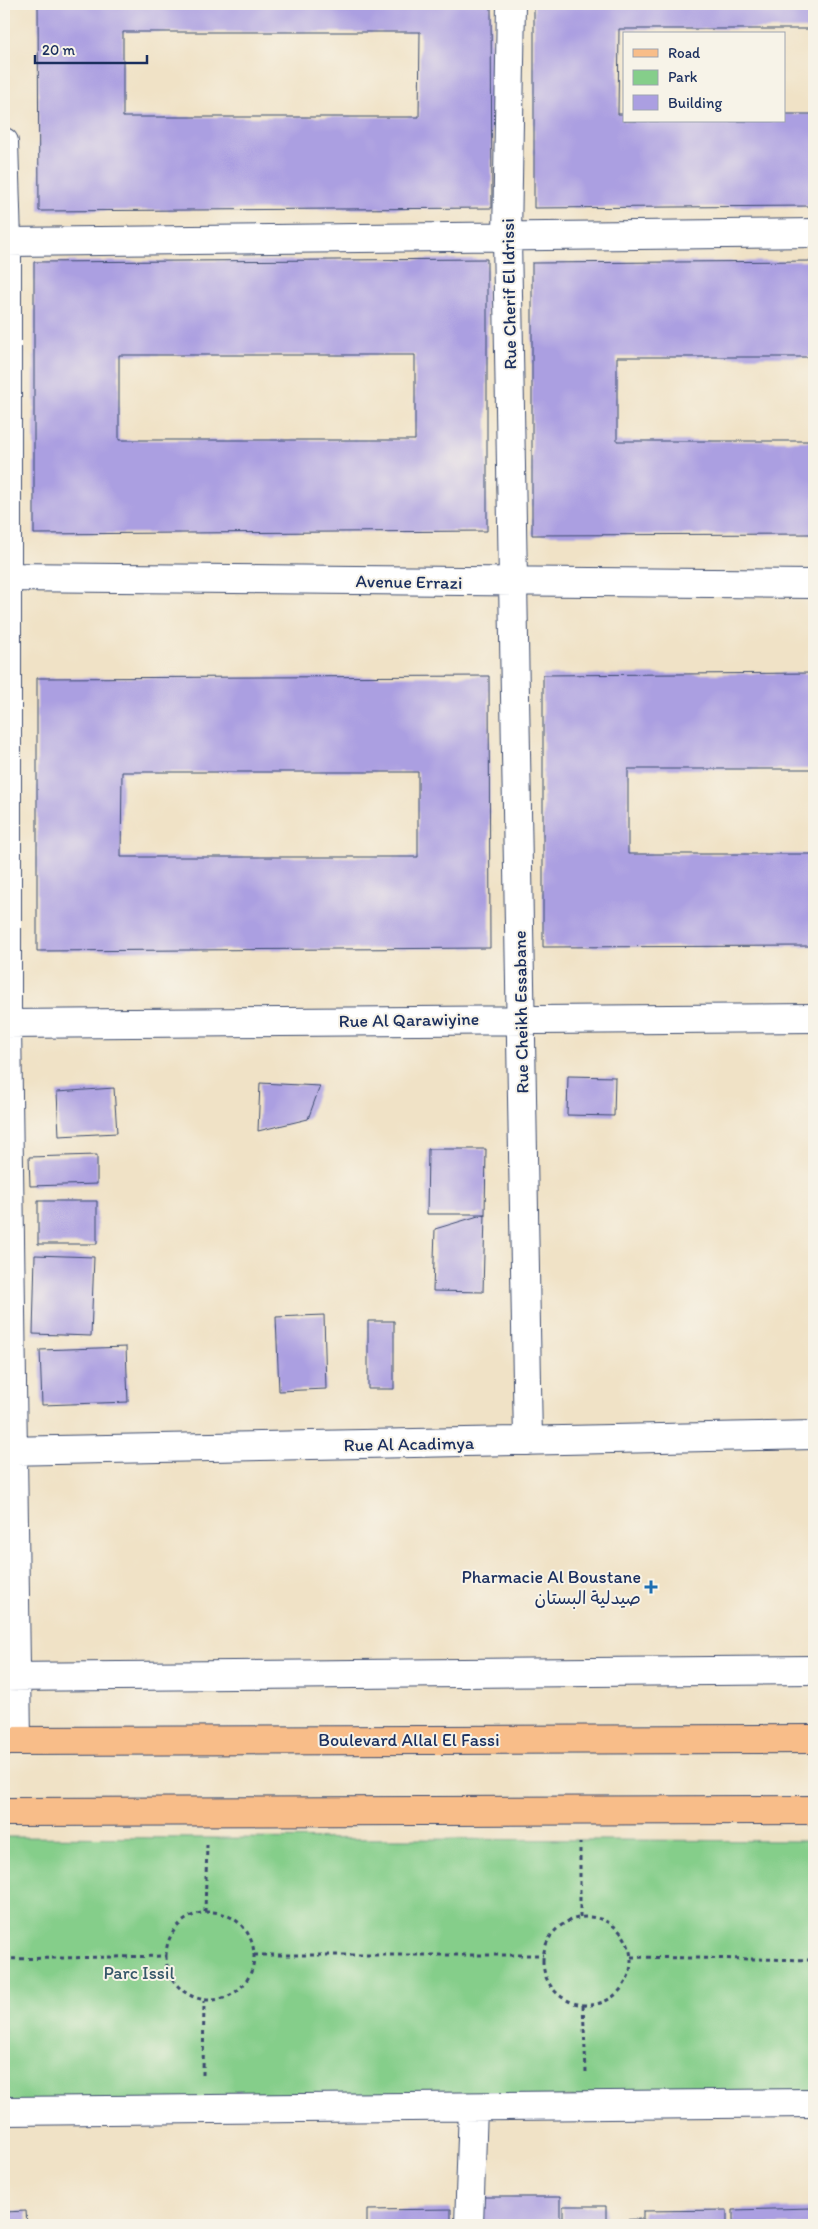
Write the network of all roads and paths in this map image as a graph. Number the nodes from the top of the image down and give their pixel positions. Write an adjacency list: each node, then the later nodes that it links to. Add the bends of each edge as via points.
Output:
1 (511, 4): 4 (street, Rue Cherif El Idrissi)
2 (4, 142): 5 (street)
3 (814, 233): 4 (street)
4 (507, 237): 5 (street); 7 (street, Rue Cherif El Idrissi)
5 (7, 242): 6 (street)
6 (5, 577): 7 (street, Avenue Errazi); 11 (street)
7 (514, 583): 8 (street, Avenue Errazi); 10 (street, Rue Cheikh Essabane)
8 (814, 584)
9 (814, 1018): 10 (street, Rue Al Qarawiyine)
10 (522, 1019): 11 (street, Rue Al Qarawiyine); 13 (street, Rue Cheikh Essabane)
11 (5, 1024): 14 (street)
12 (814, 1436): 13 (street, Rue Al Acadimya)
13 (528, 1441): 14 (street, Rue Al Acadimya)
14 (9, 1451): 16 (street)
15 (814, 1670): 16 (street)
16 (10, 1676): 18 (street)
17 (814, 1739): 18 (main road, Boulevard Allal El Fassi)
18 (10, 1741)
19 (814, 1810): 20 (main road)
20 (4, 1812)
21 (207, 1842): 23 (path)
22 (580, 1842): 24 (path)
23 (205, 1912): 25 (path, via 224,1914 240,1922 251,1937); 27 (path, via 185,1919 171,1935)
24 (580, 1916): 26 (path, via 562,1923 550,1937); 28 (path, via 598,1917 614,1925 626,1939)
25 (254, 1955): 26 (path); 31 (path, via 251,1974 240,1989 223,1999)
26 (543, 1955): 32 (path, via 544,1973 552,1989 566,2000)
27 (165, 1956): 29 (path); 31 (path, via 170,1976 184,1993)
28 (631, 1957): 30 (path); 32 (path, via 630,1972 624,1986 598,2004)
29 (4, 1959)
30 (814, 1960)
31 (204, 2001): 36 (path)
32 (583, 2005): 34 (path)
33 (814, 2103): 34 (street)
34 (587, 2106): 35 (street)
35 (473, 2107): 36 (street); 38 (street)
36 (203, 2109): 37 (street)
37 (4, 2111)
38 (469, 2225)

